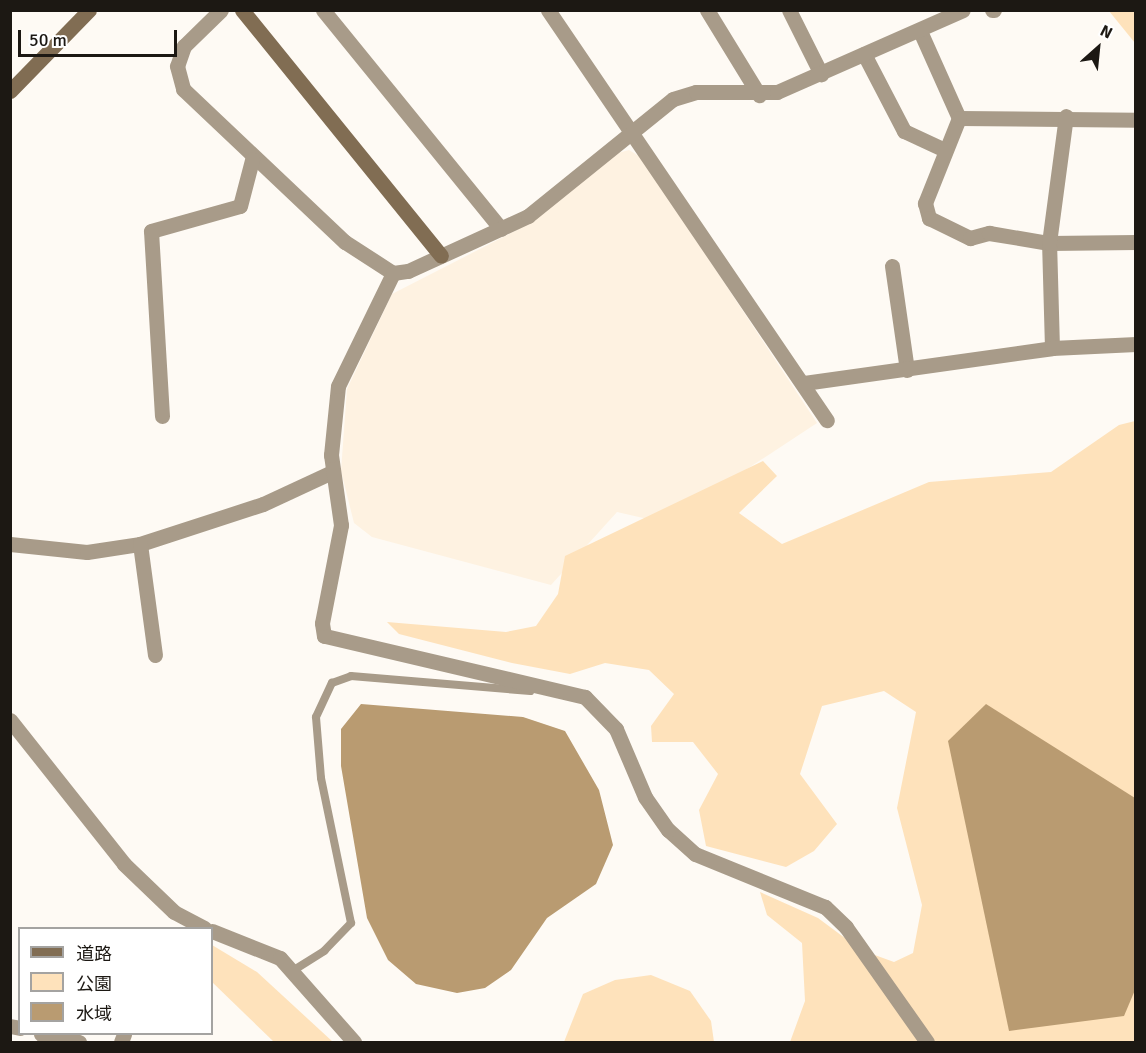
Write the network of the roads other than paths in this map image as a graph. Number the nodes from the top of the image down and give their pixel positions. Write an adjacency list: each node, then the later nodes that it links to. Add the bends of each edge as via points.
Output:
1 (89, 10): 12 (street)
2 (221, 10): 19 (street, via 184,46 177,66 183,89)
3 (242, 10): 23 (street)
4 (322, 10): 20 (street)
5 (548, 10): 17 (street)
6 (707, 10): 13 (street)
7 (789, 10): 11 (street)
8 (963, 10): 9 (street)
9 (920, 31): 10 (street); 15 (street)
10 (864, 54): 11 (street); 18 (street, via 904,131)
11 (821, 74): 13 (street)
12 (10, 91)
13 (759, 95): 17 (street, via 696,92 673,99)
14 (1066, 116): 15 (street); 16 (street); 22 (street)
15 (959, 118): 18 (street)
16 (1136, 120)
17 (630, 129): 20 (street, via 528,216); 29 (street)
18 (945, 150): 22 (street, via 925,203 929,218 970,238 988,233)
19 (252, 160): 25 (street, via 345,242); 30 (street, via 240,207 152,231)
20 (501, 229): 23 (street)
21 (1136, 242): 22 (street)
22 (1049, 243): 27 (street)
23 (441, 256): 25 (street)
24 (892, 266): 28 (street)
25 (393, 273): 32 (street, via 338,386)
26 (1136, 345): 27 (street)
27 (1052, 348): 28 (street)
28 (907, 370): 29 (street)
29 (804, 383): 31 (street)
30 (162, 416)
31 (827, 420)
32 (332, 472): 34 (street, via 263,504); 36 (street, via 341,525 324,636)
33 (10, 544): 34 (street, via 87,552)
34 (140, 544): 35 (street)
35 (155, 655)
36 (554, 687): 40 (lane, via 531,691 351,676 332,683 316,717 321,778 351,923 324,951); 44 (street, via 585,697 604,711 645,798 668,830 695,854 796,893 846,927)
37 (10, 720): 38 (street, via 124,864 174,912)
38 (202, 927)
39 (213, 931): 40 (street, via 254,945)
40 (294, 970): 43 (street)
41 (46, 1035): 42 (street)
42 (79, 1042)
43 (354, 1042)
44 (927, 1042)

